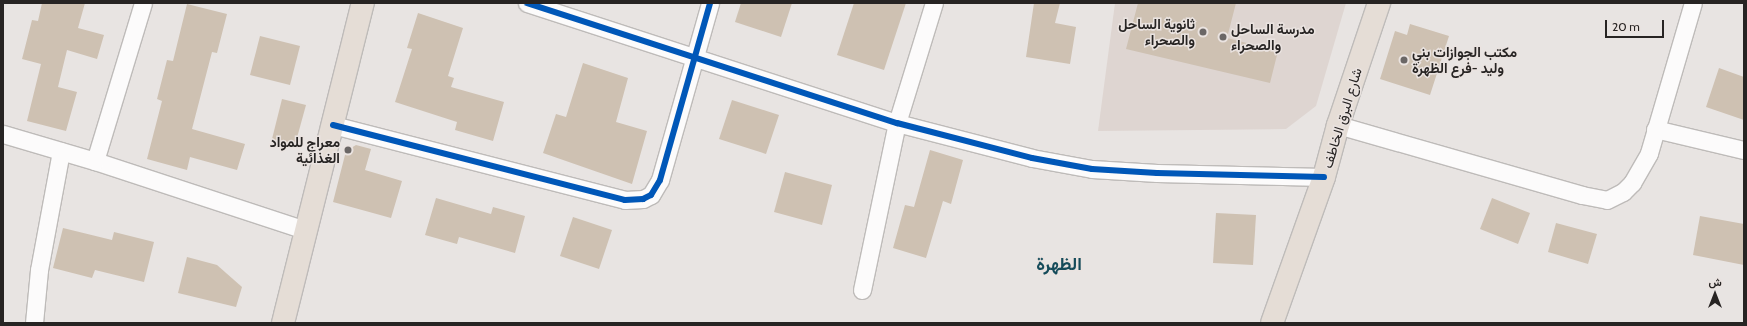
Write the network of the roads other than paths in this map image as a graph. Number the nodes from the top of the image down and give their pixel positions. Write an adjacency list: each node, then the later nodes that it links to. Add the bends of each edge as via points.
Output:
1 (143, 3): 16 (street)
2 (363, 3): 10 (main road)
3 (527, 3): 8 (street)
4 (710, 3): 8 (street)
5 (934, 3): 9 (street)
6 (1379, 3): 11 (main road, شارع البرق الخاطف)
7 (1693, 3): 12 (street)
8 (695, 57): 9 (street); 10 (street, via 660,180 651,195 644,199 625,200)
9 (897, 123): 17 (street, via 1032,158 1092,169); 19 (street)
10 (333, 125): 18 (main road)
11 (1338, 125): 12 (street, via 1607,200 1623,192 1632,183 1649,153); 17 (main road, شارع البرق الخاطف)
12 (1655, 129): 14 (street)
13 (3, 134): 15 (street)
14 (1744, 150)
15 (61, 151): 16 (street); 20 (street, via 39,270)
16 (96, 161): 18 (street)
17 (1324, 177): 22 (main road, شارع البرق الخاطف)
18 (305, 230): 21 (main road)
19 (862, 290)
20 (34, 323)
21 (283, 323)
22 (1272, 323)

